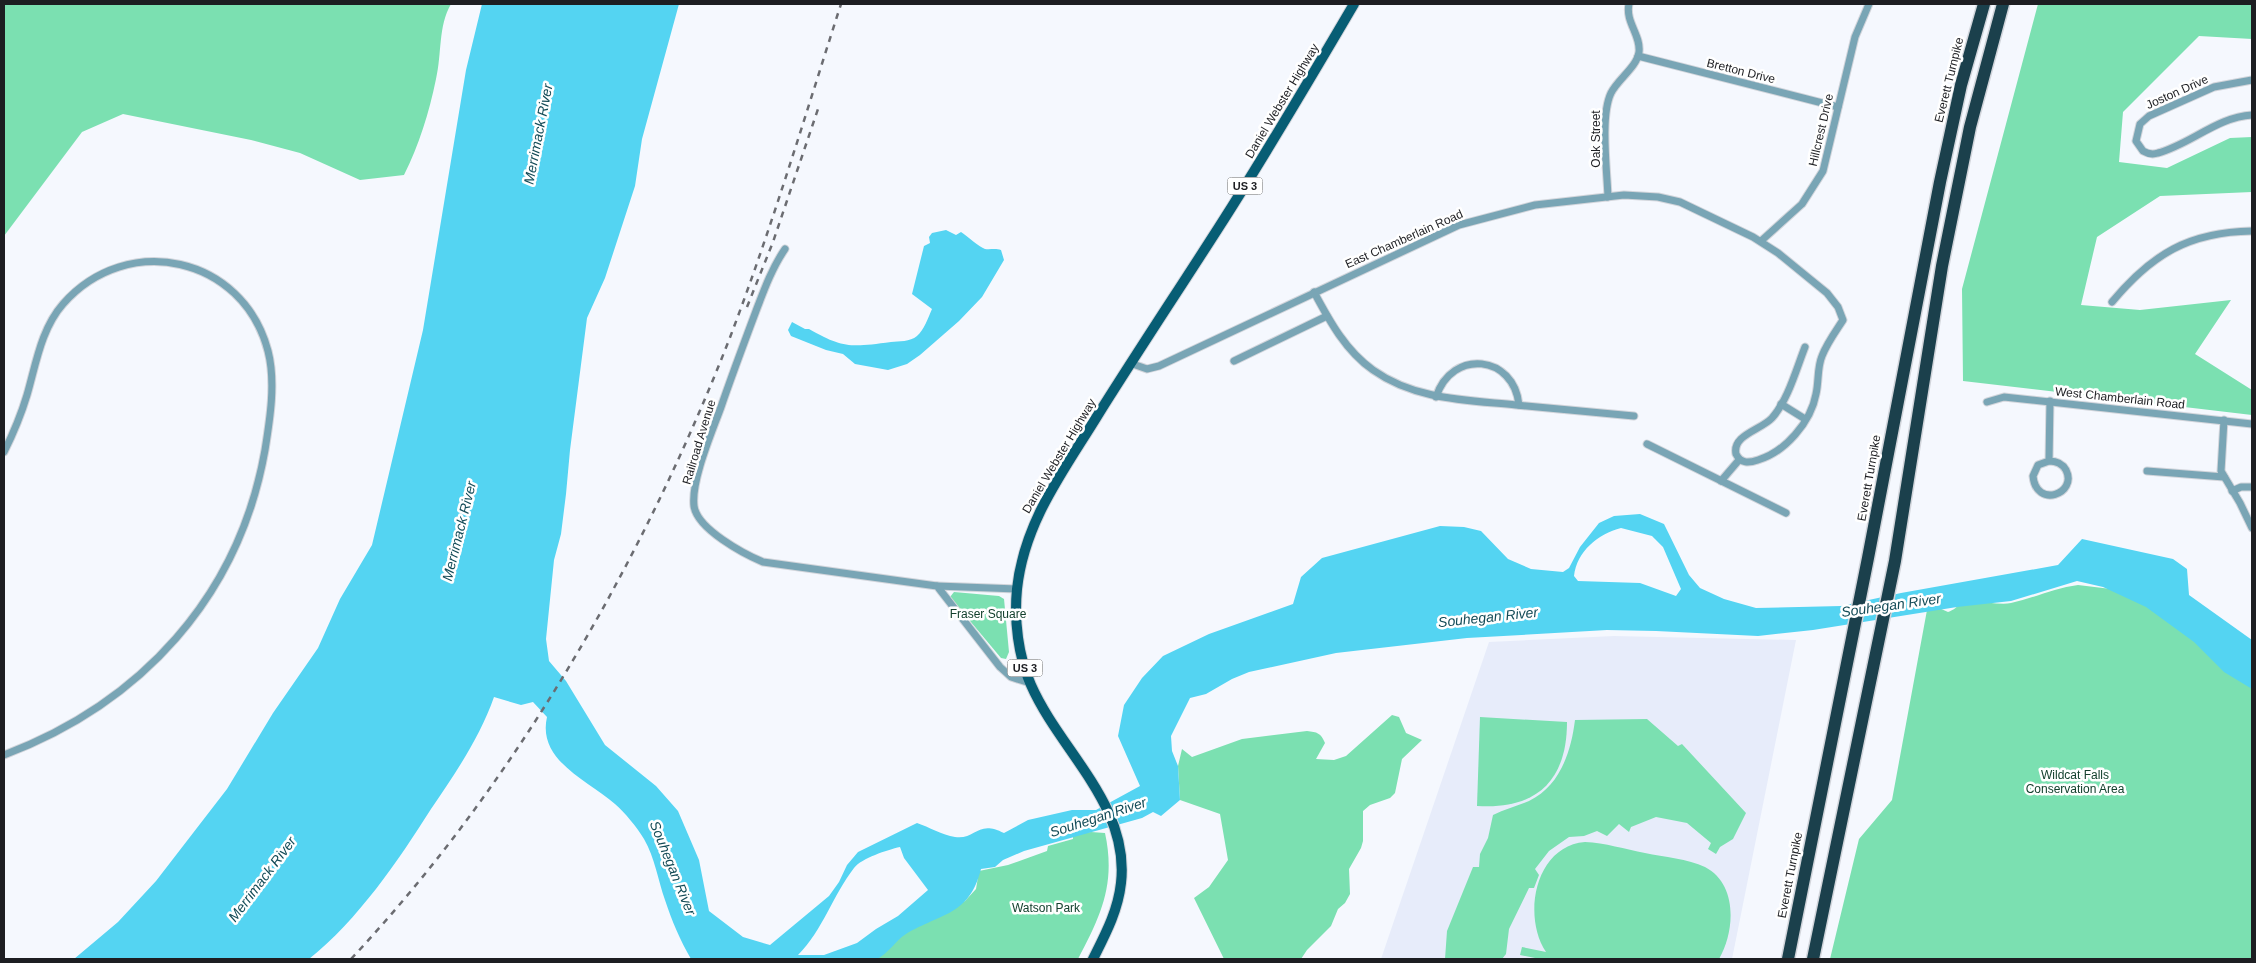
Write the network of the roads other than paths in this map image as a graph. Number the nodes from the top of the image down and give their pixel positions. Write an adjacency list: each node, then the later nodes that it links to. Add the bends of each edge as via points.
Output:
1 (1354, 4): 19 (main road, Daniel Webster Highway / US 3, via 1261,162)
2 (1630, 4): 6 (street, via 1628,15 1638,41)
3 (1870, 4): 8 (street, Hillcrest Drive, via 1855,37)
4 (1984, 4): 45 (highway, Everett Turnpike, via 1940,182)
5 (2003, 4): 46 (highway, via 1970,127 1942,266 1895,561)
6 (1638, 56): 8 (street, Bretton Drive); 10 (street, Oak Street, via 1616,84 1606,108)
7 (2252, 80): 9 (street, Joston Drive, via 2214,87 2149,116 2140,124 2136,141 2143,151 2156,154 2223,122)
8 (1838, 107): 12 (street, Hillcrest Drive, via 1819,180 1802,204)
9 (2252, 115)
10 (1608, 196): 12 (street, East Chamberlain Road, via 1638,195 1680,202); 14 (street, East Chamberlain Road, via 1516,208 1459,225)
11 (2252, 231): 15 (street, via 2209,235 2170,250 2138,272)
12 (1761, 241): 26 (street, East Chamberlain Road, via 1827,294 1838,307 1843,320 1823,354 1816,397)
13 (785, 249): 40 (street, Railroad Avenue, via 773,268 712,434 696,483 696,511 716,534 763,562)
14 (1314, 292): 16 (street); 19 (street, East Chamberlain Road, via 1159,366 1147,369)
15 (2112, 302)
16 (1327, 316): 18 (street); 20 (street, via 1345,344 1374,371 1414,391)
17 (1805, 347): 23 (street)
18 (1234, 361)
19 (1130, 363): 41 (main road, Daniel Webster Highway / US 3, via 1040,509 1025,546)
20 (1436, 397): 24 (street); 24 (street, via 1441,383 1453,370 1470,363 1480,363 1506,376 1516,391)
21 (1987, 402): 22 (street, West Chamberlain Road, via 2004,397)
22 (2050, 402): 27 (street, West Chamberlain Road); 32 (street)
23 (1781, 404): 26 (street); 31 (street, via 1766,424 1737,442 1735,450)
24 (1519, 405): 25 (street)
25 (1634, 416)
26 (1805, 418): 31 (street, via 1790,441 1775,454 1750,463)
27 (2224, 420): 28 (street, West Chamberlain Road); 34 (street, via 2221,471)
28 (2252, 424)
29 (1647, 444): 35 (street)
30 (4, 452): 43 (street, via 26,399 50,321 72,293 101,273 118,266 153,261 188,266 220,282 236,295 264,337 271,372 268,431 254,501 224,569 193,619 143,674 108,701 76,722)
31 (1739, 460): 35 (street)
32 (2049, 461): 32 (street, via 2064,466 2068,476 2066,487 2052,495 2040,492 2033,476 2038,466)
33 (2147, 471): 34 (street)
34 (2224, 476): 37 (street)
35 (1720, 481): 38 (street)
36 (2252, 487): 37 (street)
37 (2232, 491): 39 (street)
38 (1786, 513)
39 (2252, 528)
40 (937, 586): 41 (street, Railroad Avenue); 42 (street, via 1000,667 1011,677)
41 (1017, 588): 42 (main road, Daniel Webster Highway / US 3, via 1017,627)
42 (1030, 683): 44 (main road, Daniel Webster Highway / US 3, via 1047,716 1107,808 1119,845 1121,884 1117,903)
43 (4, 756)
44 (1093, 959)
45 (1788, 959)
46 (1813, 959)

